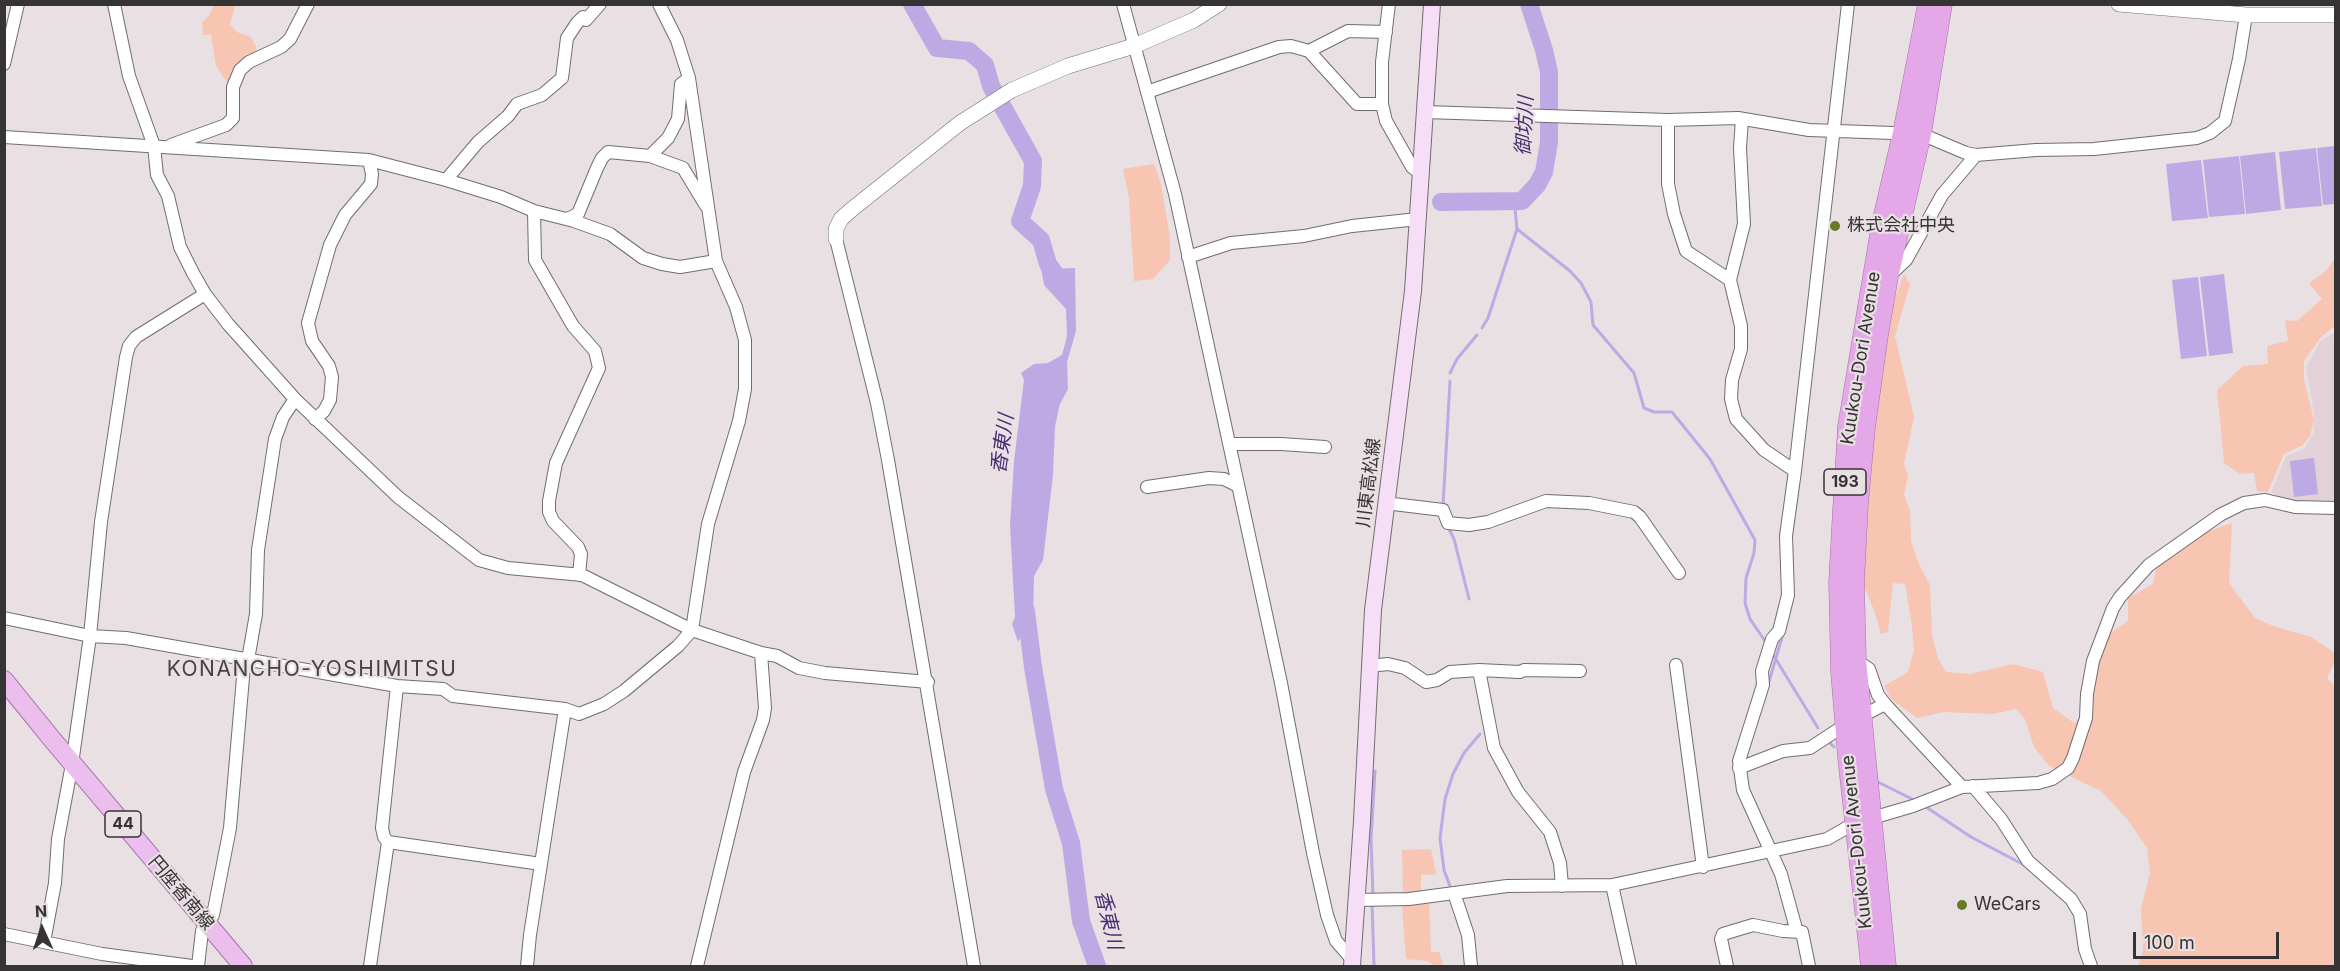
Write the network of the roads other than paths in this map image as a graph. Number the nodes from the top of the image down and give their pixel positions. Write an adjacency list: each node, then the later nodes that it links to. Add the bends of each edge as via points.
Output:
1 (18, 4): 20 (street)
2 (114, 4): 30 (street, via 129,76)
3 (308, 4): 31 (street, via 290,39 240,70 233,87 233,118 226,125)
4 (600, 4): 36 (street, via 586,20 583,17 577,23 567,38 562,78 542,95 517,104)
5 (659, 4): 21 (street, via 677,40)
6 (1123, 4): 18 (street)
7 (1219, 4): 18 (street, via 1194,20)
8 (1389, 4): 17 (street)
9 (1432, 4): 24 (main road, 川東高松線)
10 (1848, 4): 27 (street)
11 (1928, 4): 28 (highway, Kuukou-Dori Avenue / 193)
12 (1942, 4): 28 (highway, Kuukou-Dori Avenue / 193)
13 (2119, 4): 14 (street)
14 (2187, 7): 15 (street)
15 (2241, 11): 16 (street); 32 (street, via 2239,59 2225,120 2210,133 2197,138 2094,150)
16 (2336, 15)
17 (1386, 32): 19 (street, via 1348,31); 23 (street)
18 (1134, 46): 22 (street); 41 (street, via 1030,81 960,123 841,219)
19 (1309, 51): 22 (street, via 1279,47); 23 (street, via 1357,104)
20 (4, 64)
21 (689, 78): 33 (street, via 681,84 674,128); 37 (street)
22 (1147, 92): 42 (street)
23 (1382, 104): 35 (street, via 1386,121 1412,167)
24 (1425, 112): 26 (street); 35 (main road, 川東高松線)
25 (1742, 119): 26 (street); 27 (street); 45 (street, via 1744,224)
26 (1668, 120): 45 (street, via 1668,184 1686,251)
27 (1832, 131): 28 (street); 51 (street)
28 (1912, 133): 32 (street); 44 (highway, Kuukou-Dori Avenue / 193); 73 (highway, Kuukou-Dori Avenue / 193, via 1882,223 1848,426 1839,582)
29 (4, 137): 30 (street)
30 (154, 146): 31 (street); 46 (street, via 157,174 168,196 180,247)
31 (167, 146): 34 (street)
32 (1976, 154): 44 (street, via 1942,195 1906,260)
33 (650, 156): 37 (street, via 683,168); 39 (street, via 609,153 602,158 578,214)
34 (369, 159): 36 (street); 48 (street, via 371,184 345,215 330,244 308,322 312,341 332,377 330,400)
35 (1421, 174): 40 (main road, 川東高松線)
36 (446, 180): 38 (street)
37 (709, 209): 43 (street)
38 (534, 211): 39 (street); 57 (street, via 535,260 573,326 595,351 599,368 556,463 549,501 554,521 581,554)
39 (567, 219): 43 (street, via 610,234 643,258 662,264 680,267)
40 (1418, 219): 42 (street, via 1231,243); 54 (main road, 川東高松線, via 1413,291)
41 (836, 239): 69 (street, via 877,403)
42 (1188, 257): 49 (street)
43 (716, 261): 59 (street, via 745,340 745,388 708,524)
44 (1888, 277): 63 (highway, Kuukou-Dori Avenue / 193, via 1864,427 1854,582)
45 (1730, 280): 51 (street, via 1741,326 1741,349 1732,380 1736,419 1764,450)
46 (204, 294): 47 (street); 60 (street, via 136,337 129,346 101,522)
47 (295, 399): 48 (street); 62 (street, via 275,439 258,550 256,614)
48 (315, 418): 57 (street, via 398,496 479,561)
49 (1229, 444): 50 (street); 52 (street)
50 (1325, 447)
51 (1795, 471): 75 (street, via 1786,536 1788,595 1779,631 1772,639 1762,671 1763,685)
52 (1238, 486): 53 (street, via 1224,479 1209,478); 90 (street, via 1327,915 1336,941)
53 (1147, 487)
54 (1385, 503): 56 (street, via 1443,510 1448,524 1469,525 1546,501 1589,503 1634,512); 65 (main road, 川東高松線)
55 (2336, 508): 76 (street, via 2295,507 2265,500 2244,503 2220,514 2150,565 2120,597 2107,624 2093,661 2086,718 2068,768 2038,783)
56 (1680, 573)
57 (579, 575): 59 (street)
58 (4, 618): 60 (street)
59 (692, 630): 61 (street); 72 (street, via 614,698 579,714)
60 (90, 636): 62 (street, via 126,638); 74 (street)
61 (761, 653): 69 (street, via 825,673); 96 (street, via 763,720 744,772)
62 (246, 660): 70 (street); 86 (street, via 230,828)
63 (1856, 660): 71 (street, via 1869,669); 73 (highway, Kuukou-Dori Avenue / 193)
64 (1676, 665): 81 (street)
65 (1369, 666): 66 (street, via 1388,663 1405,668 1426,682 1450,672); 85 (main road, 川東高松線)
66 (1479, 670): 67 (street); 83 (street, via 1494,748 1518,792 1550,832 1560,863)
67 (1580, 671)
68 (4, 680): 74 (main road, 円座香南線 / 44)
69 (928, 682): 97 (street)
70 (397, 686): 72 (street, via 443,689 453,696); 78 (street, via 382,828)
71 (1885, 704): 73 (street); 76 (street)
72 (565, 709): 80 (street)
73 (1853, 721): 75 (street, via 1810,748 1783,751); 77 (highway, Kuukou-Dori Avenue / 193)
74 (72, 764): 86 (main road, 円座香南線 / 44); 89 (street)
75 (1739, 768): 79 (street, via 1743,790)
76 (1967, 786): 77 (street); 104 (street, via 2001,819 2028,861 2071,899 2080,914)
77 (1863, 821): 79 (street, via 1827,839); 102 (highway, Kuukou-Dori Avenue / 193); 103 (highway, Kuukou-Dori Avenue / 193)
78 (388, 842): 80 (street); 94 (street)
79 (1771, 852): 81 (street); 87 (street, via 1781,873)
80 (541, 864): 95 (street)
81 (1703, 867): 82 (street)
82 (1612, 885): 83 (street); 99 (street)
83 (1562, 886): 84 (street, via 1507,886)
84 (1454, 893): 85 (street); 98 (street, via 1468,935)
85 (1357, 900): 90 (main road, 川東高松線)
86 (208, 924): 92 (street, via 202,931); 93 (main road, 円座香南線 / 44)
87 (1797, 932): 100 (street, via 1753,926 1723,933); 101 (street, via 1804,935)
88 (4, 934): 89 (street)
89 (44, 942): 91 (street)
90 (1351, 962)
91 (192, 966)
92 (198, 966)
93 (243, 966)
94 (370, 966)
95 (527, 966)
96 (697, 966)
97 (974, 966)
98 (1471, 966)
99 (1630, 966)
100 (1727, 966)
101 (1809, 966)
102 (1871, 966)
103 (1886, 966)
104 (2091, 966)

